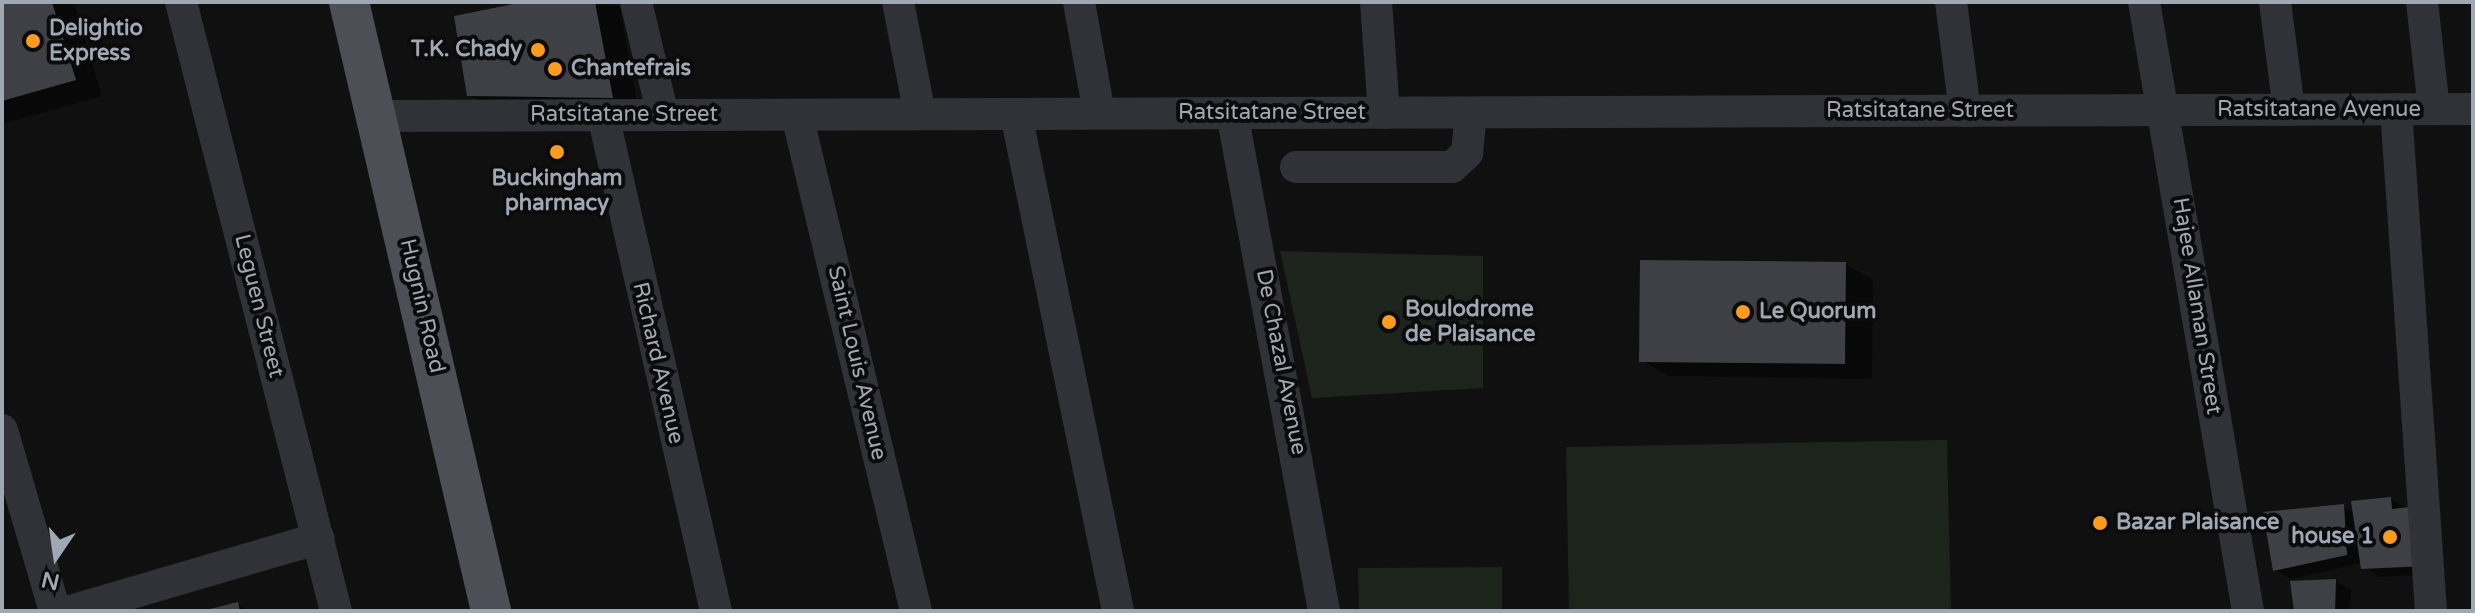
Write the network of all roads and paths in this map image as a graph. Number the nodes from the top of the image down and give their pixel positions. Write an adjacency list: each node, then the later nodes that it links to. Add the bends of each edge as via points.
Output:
1 (181, 2): 29 (street, Leguen Street)
2 (349, 2): 26 (main road, Hugnin Road)
3 (636, 2): 24 (street)
4 (898, 2): 21 (street)
5 (1079, 2): 17 (street)
6 (1376, 2): 19 (street)
7 (1951, 2): 16 (street)
8 (2144, 2): 14 (street, Hajee Allaman Street)
9 (2275, 2): 15 (street)
10 (2422, 2): 12 (street)
11 (2396, 109): 12 (street, Ratsitatane Avenue); 15 (street, Ratsitatane Avenue); 39 (street)
12 (2434, 109): 13 (street, Ratsitatane Avenue)
13 (2473, 109)
14 (2165, 110): 15 (street, Ratsitatane Avenue); 16 (street, Ratsitatane Street); 38 (street, Hajee Allaman Street)
15 (2289, 110)
16 (1965, 111): 20 (street, Ratsitatane Street)
17 (1099, 113): 18 (street, Ratsitatane Street); 22 (street, Ratsitatane Street)
18 (1232, 113): 19 (street, Ratsitatane Street); 37 (street, De Chazal Avenue)
19 (1384, 113): 20 (street, Ratsitatane Street)
20 (1471, 113): 27 (street, via 1467,153 1452,167)
21 (920, 114): 22 (street, Ratsitatane Street); 25 (street, Ratsitatane Street)
22 (1016, 114): 36 (street)
23 (603, 115): 24 (street, Ratsitatane Street); 26 (street, Ratsitatane Street); 34 (street, Richard Avenue)
24 (663, 115): 25 (street, Ratsitatane Street)
25 (797, 115): 35 (street, Saint Louis Avenue)
26 (379, 116): 33 (main road, Hugnin Road)
27 (1296, 167)
28 (2, 430): 30 (street)
29 (319, 538): 31 (street); 32 (street, Leguen Street)
30 (55, 611)
31 (70, 611)
32 (336, 611)
33 (491, 611)
34 (716, 611)
35 (916, 611)
36 (1118, 611)
37 (1324, 611)
38 (2248, 611)
39 (2431, 611)

